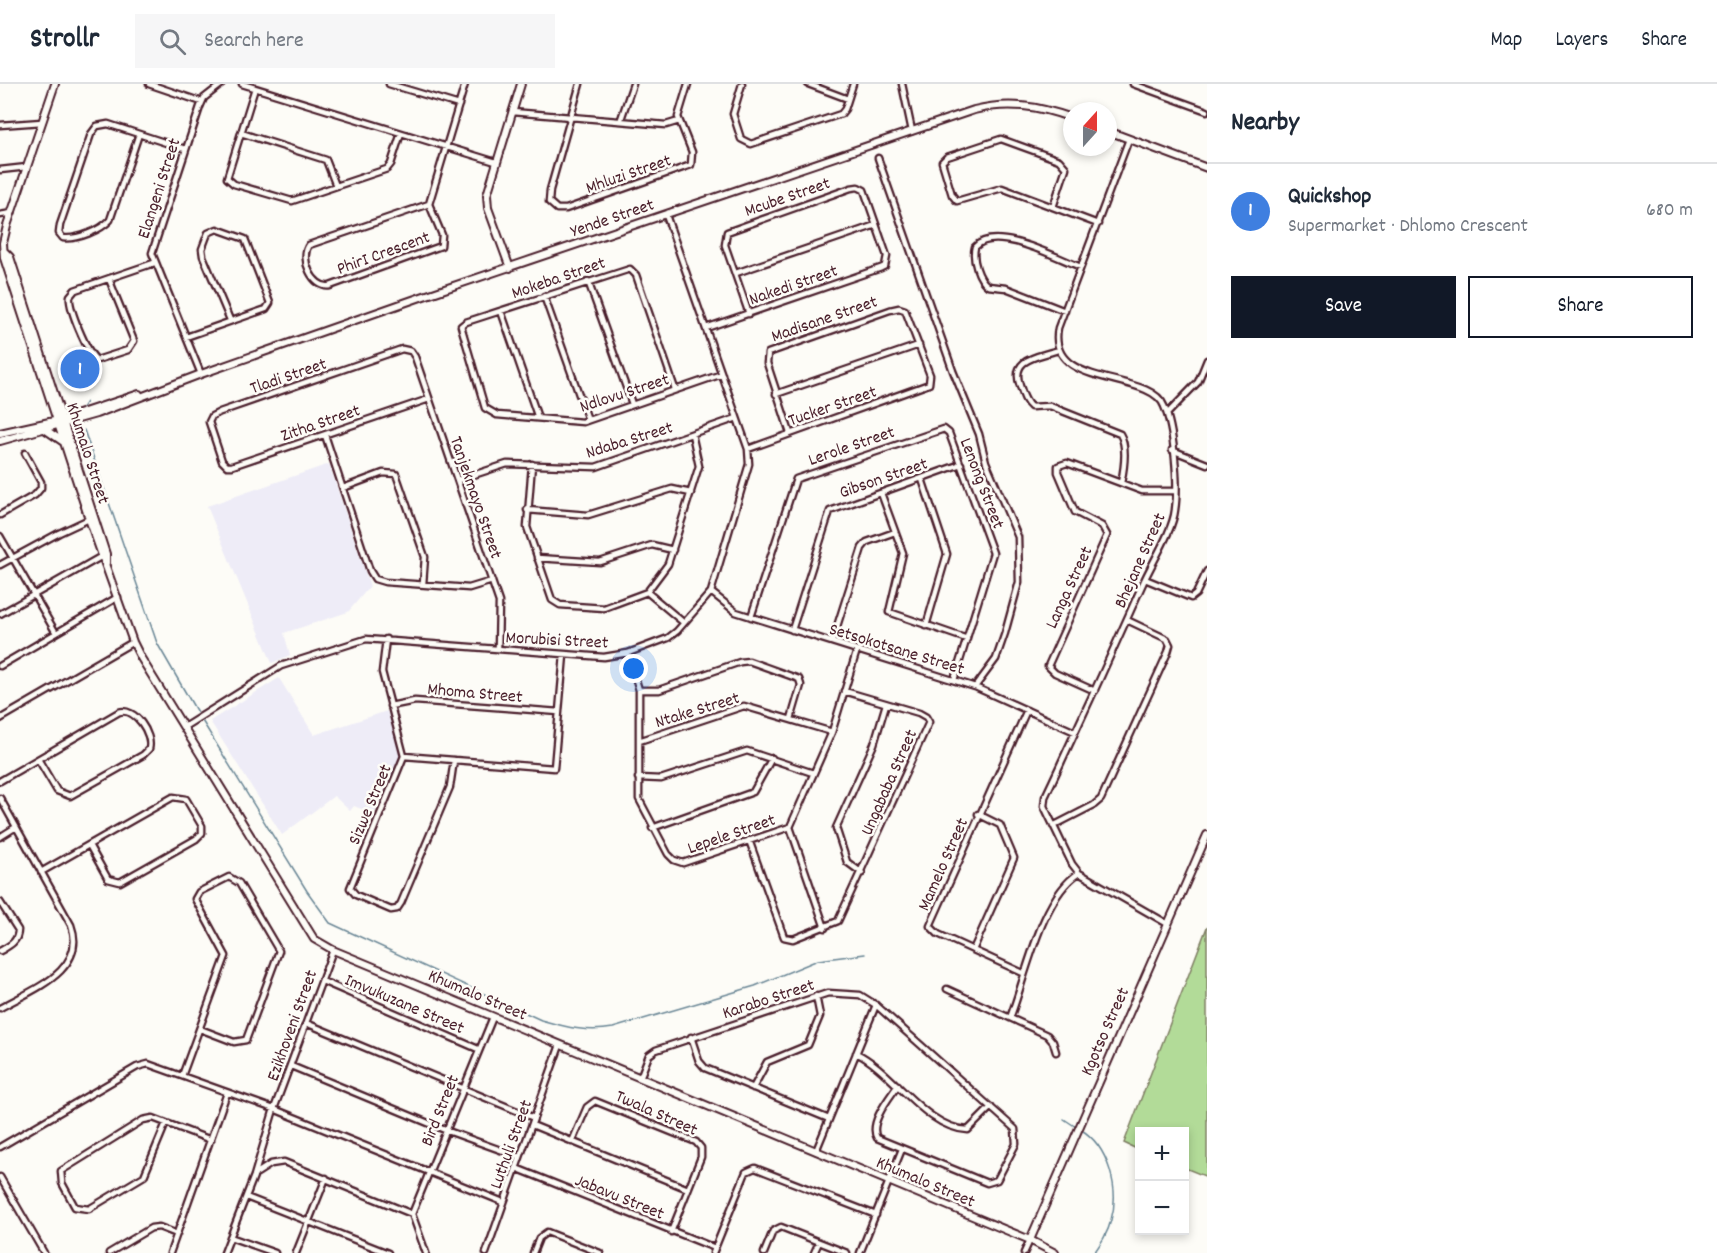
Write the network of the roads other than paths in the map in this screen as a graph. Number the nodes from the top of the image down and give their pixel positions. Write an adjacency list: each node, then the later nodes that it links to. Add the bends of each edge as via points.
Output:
1 (55, 84): 27 (street, Khumalo Street)
2 (149, 84): 16 (street)
3 (222, 84): 19 (street, Elangeni Street)
4 (242, 84): 17 (street)
5 (389, 84): 20 (street)
6 (465, 84): 20 (street, PhirI Crescent)
7 (521, 84): 22 (street)
8 (580, 84): 24 (street)
9 (633, 84): 25 (street)
10 (688, 84): 26 (street)
11 (742, 84): 18 (street, via 733,117 741,139 751,144 841,114)
12 (808, 84): 18 (street)
13 (853, 84): 18 (street)
14 (902, 84): 29 (street)
15 (1133, 84): 21 (street)
16 (157, 85): 19 (street)
17 (255, 88): 30 (street); 31 (street)
18 (848, 99)
19 (202, 102): 36 (street, Elangeni Street)
20 (459, 105): 35 (street, PhirI Crescent)
21 (1207, 111)
22 (512, 112): 24 (street, Mhluzi Street); 38 (street)
23 (1063, 115): 29 (street, Yende Street, via 1034,106 997,105)
24 (573, 116): 25 (street, Mhluzi Street); 26 (street, Mhluzi Street, via 550,190 549,202 557,209 691,165 692,152)
25 (621, 119): 26 (street, Mhluzi Street, via 666,125)
26 (679, 121)
27 (42, 122): 28 (street); 39 (street, Khumalo Street)
28 (0, 125)
29 (912, 131): 46 (street, Yende Street)
30 (241, 133): 42 (street, via 326,160); 42 (street, via 228,171 230,183 292,201)
31 (402, 133): 35 (street); 42 (street, via 390,167)
32 (139, 134): 32 (street, via 108,124 94,129 60,225 63,238 101,228 110,220); 36 (street)
33 (1117, 134): 34 (street)
34 (1130, 139): 40 (street); 48 (street)
35 (447, 147): 38 (street); 43 (street, PhirI Crescent)
36 (185, 149): 51 (street, Elangeni Street, via 152,249)
37 (878, 158): 139 (street, via 986,462 1018,537 1019,582 1005,633 996,659)
38 (496, 162): 54 (street, via 486,200)
39 (27, 167): 41 (street); 45 (street, Khumalo Street)
40 (1207, 168)
41 (0, 170)
42 (336, 186)
43 (429, 204): 43 (street, PhirI Crescent, via 443,239 440,248 330,286 316,283 305,258 309,245)
44 (1053, 207): 44 (street, via 1002,188 957,201 951,195 942,162 998,139 1059,160 1066,168); 48 (street)
45 (12, 213): 47 (street); 50 (street, Khumalo Street)
46 (666, 214): 54 (street, Yende Street); 63 (street, Morubisi Street)
47 (0, 215)
48 (1098, 224): 53 (street)
49 (876, 225): 52 (street, Mcube Street); 55 (street); 55 (street, Mcube Street, via 866,194 858,187 731,230 724,242)
50 (3, 256): 69 (street, Khumalo Street, via 13,264); 70 (street, Khumalo Street)
51 (154, 263): 56 (street); 64 (street, Elangeni Street)
52 (886, 263): 61 (street, Nakedi Street)
53 (1081, 267): 60 (street); 60 (street, via 1002,238 980,242 973,251 981,279 988,286 1006,288)
54 (510, 268): 71 (street, Yende Street)
55 (736, 273): 61 (street, Mcube Street)
56 (109, 279): 56 (street, via 134,341 128,350 97,360 69,299 75,290)
57 (588, 281): 58 (street, Mokeba Street); 73 (street, Mokeba Street, via 630,269 636,275); 76 (street)
58 (544, 296): 59 (street, Mokeba Street); 80 (street)
59 (501, 311): 78 (street, Mokeba Street); 78 (street, Ndlovu Street, via 466,322 460,330 485,408 497,415)
60 (1065, 311): 66 (street, via 1056,337)
61 (749, 314): 63 (street, Nakedi Street)
62 (230, 320): 62 (street, via 266,309 270,300 245,238 217,229 208,233 202,252); 64 (street)
63 (706, 328): 72 (street, Morubisi Street)
64 (186, 337): 71 (street, Elangeni Street)
65 (919, 345): 74 (street); 74 (street, Madisane Street, via 903,308 771,350 766,358); 84 (street, Tucker Street, via 931,378 926,387)
66 (1058, 350): 77 (street, via 1075,366 1155,395); 99 (street, via 1019,367 1017,376 1026,401 1031,407 1050,406 1120,434 1124,467)
67 (415, 357): 75 (street, Tanjekmayo Street); 93 (street, Tladi Street, via 408,349 402,349 215,414 210,426)
68 (1207, 360): 77 (street, via 1198,382)
69 (45, 364): 70 (street); 81 (street, Khumalo Street)
70 (42, 374): 81 (street, Khumalo Street)
71 (201, 374): 81 (street, Yende Street)
72 (722, 374): 73 (street, Ndlovu Street); 79 (street, Morubisi Street)
73 (675, 389): 76 (street, Ndlovu Street)
74 (776, 394): 84 (street, Madisane Street)
75 (429, 399): 87 (street, Zitha Street); 98 (street, Tanjekmayo Street)
76 (632, 404): 80 (street, Ndlovu Street)
77 (1167, 414): 91 (street, Bhejane Street)
78 (538, 418): 80 (street, Ndlovu Street)
79 (737, 418): 86 (street, Ndaba Street); 90 (street, Morubisi Street)
80 (588, 420)
81 (61, 423): 82 (street, Yende Street); 83 (street, Yende Street); 89 (street, Khumalo Street); 110 (street, Khumalo Street)
82 (46, 430): 88 (street, Yende Street); 89 (street)
83 (0, 433)
84 (790, 433): 90 (street, Tucker Street)
85 (949, 433): 95 (street, Lenong Street); 123 (street, Lerole Street, via 936,430 796,479)
86 (692, 434): 94 (street, Ndaba Street, via 590,468); 102 (street, via 700,462)
87 (325, 435): 93 (street, Zitha Street, via 232,466); 100 (street)
88 (0, 441)
89 (65, 444): 106 (street, Khumalo Street)
90 (747, 449): 119 (street, Morubisi Street, via 748,476)
91 (1172, 450): 96 (street); 101 (street, Bhejane Street)
92 (25, 453): 105 (street, via 41,488)
93 (222, 461)
94 (532, 464): 98 (street, Ndaba Street, via 507,464); 104 (street)
95 (962, 464): 97 (street, Gibson Street); 130 (street, Lenong Street, via 993,553)
96 (1207, 464)
97 (922, 479): 103 (street, Gibson Street); 126 (street, via 947,554)
98 (458, 480): 116 (street, Tanjekmayo Street)
99 (1120, 483): 101 (street, Langa Street, via 1146,492); 142 (street, Langa Street, via 1067,463 1060,464 1058,469 1075,512 1102,526 1107,535 1048,666)
100 (343, 488): 117 (street, via 373,577 385,582); 117 (street, via 383,473 396,474 425,557)
101 (1175, 490): 115 (street, Bhejane Street, via 1174,516)
102 (691, 493): 104 (street, via 672,489 588,515); 109 (street)
103 (881, 493): 107 (street); 127 (street, Gibson Street, via 830,511)
104 (527, 510): 112 (street, via 527,527)
105 (0, 515)
106 (89, 519): 110 (street, Khumalo Street); 111 (street)
107 (895, 532): 126 (street, via 903,556 888,608 893,615); 132 (street, via 867,542 862,548)
108 (0, 536): 111 (street)
109 (673, 550): 112 (street, via 652,545 600,562); 118 (street, via 665,569)
110 (104, 555): 120 (street); 121 (street, Khumalo Street)
111 (13, 558): 113 (street); 120 (street)
112 (537, 558): 118 (street, via 550,597 560,605 604,609)
113 (0, 565)
114 (1207, 571): 115 (street, via 1191,598)
115 (1145, 579): 124 (street, Bhejane Street)
116 (492, 581): 117 (street, via 469,588); 133 (street, Tanjekmayo Street, via 500,607)
117 (423, 584)
118 (647, 592): 125 (street)
119 (711, 592): 123 (street, Setsokotsane Street, via 728,608); 125 (street, Morubisi Street)
120 (35, 595): 122 (street); 128 (street)
121 (118, 597): 128 (street); 131 (street, Khumalo Street)
122 (0, 614)
123 (751, 617): 127 (street, Setsokotsane Street)
124 (1127, 620): 142 (street, Bhejane Street); 162 (street, via 1167,639 1170,648 1101,799)
125 (684, 623): 135 (street, Morubisi Street, via 668,638)
126 (926, 626): 130 (street)
127 (792, 630): 132 (street, Setsokotsane Street)
128 (56, 633): 137 (street)
129 (386, 639): 133 (street, Morubisi Street); 144 (street, via 381,668); 149 (street, Morubisi Street, via 362,640 288,663)
130 (967, 639): 138 (street, Lenong Street)
131 (133, 642): 147 (street); 149 (street, Khumalo Street)
132 (832, 642): 134 (street, Setsokotsane Street)
133 (498, 649): 136 (street, Morubisi Street)
134 (857, 650): 138 (street, Setsokotsane Street); 141 (street, Lepele Street)
135 (628, 653): 136 (street, Morubisi Street, via 604,657); 140 (street, Lepele Street)
136 (564, 655): 146 (street)
137 (0, 666)
138 (954, 680): 139 (street, Setsokotsane Street)
139 (975, 687): 145 (street, Setsokotsane Street)
140 (639, 690): 148 (street, via 659,690 749,661 799,679 801,685); 152 (street, Lepele Street)
141 (844, 690): 143 (street, Ungababa Street); 150 (street, Lepele Street)
142 (1095, 691): 151 (street, Bhejane Street)
143 (886, 704): 171 (street, via 876,738 836,828 847,862); 171 (street, Ungababa Street, via 923,715 928,725)
144 (390, 706): 146 (street, Mhoma Street, via 415,701); 153 (street)
145 (1027, 710): 151 (street, Setsokotsane Street); 161 (street, Mamelo Street)
146 (559, 712): 156 (street, Sizwe Street, via 554,768)
147 (0, 718)
148 (791, 719): 150 (street, Ntake Street); 152 (street, Ntake Street, via 744,706)
149 (184, 727): 176 (street, Khumalo Street, via 310,932 321,945)
150 (832, 732): 157 (street, Lepele Street)
151 (1075, 732): 162 (street, Bhejane Street, via 1045,797 1044,806)
152 (639, 741): 158 (street, Lepele Street)
153 (404, 756): 156 (street, Sizwe Street); 156 (street, Sizwe Street, via 350,888 356,895 394,910 448,792)
154 (772, 758): 157 (street); 158 (street, via 744,751 661,780); 165 (street, via 753,792)
155 (38, 759): 155 (street, via 123,710 135,715 150,741 143,755 70,796 57,791); 159 (street)
156 (454, 760)
157 (813, 773): 164 (street, Lepele Street)
158 (638, 778): 165 (street, Lepele Street, via 640,803)
159 (0, 781)
160 (0, 798): 163 (street)
161 (978, 814): 177 (street, via 1000,825 1014,858); 177 (street, Mamelo Street, via 930,922 938,934)
162 (1053, 826): 172 (street, Bhejane Street)
163 (16, 827): 167 (street); 170 (street)
164 (790, 827): 168 (street, Lepele Street); 175 (street)
165 (652, 828): 168 (street, Lepele Street, via 668,854 680,863)
166 (1207, 835): 174 (street, Kgotso Street)
167 (0, 837)
168 (750, 840): 175 (street, via 783,935 794,939)
169 (89, 845): 169 (street, via 176,796 186,799 202,826 196,839 120,882 108,879); 170 (street)
170 (41, 872): 184 (street, via 72,925 72,956 63,971)
171 (862, 873): 175 (street, Ungababa Street, via 840,918)
172 (1079, 873): 174 (street); 179 (street, via 1063,885)
173 (0, 902): 178 (street, via 18,930 16,940)
174 (1168, 924): 229 (street, Kgotso Street)
175 (825, 928)
176 (333, 950): 180 (street, Ezikhoveni Street); 185 (street, Khumalo Street)
177 (973, 950): 179 (street, Mamelo Street)
178 (0, 951)
179 (1023, 973): 186 (street)
180 (321, 981): 187 (street, Ezikhoveni Street); 191 (street, Imvukuzane Street)
181 (946, 989): 186 (street)
182 (816, 996): 183 (street, Karabo Street, via 833,992 860,995); 189 (street, Karabo Street); 198 (street, via 820,1016 808,1045 767,1062)
183 (876, 1005): 193 (street); 201 (street, Karabo Street)
184 (0, 1008)
185 (493, 1017): 190 (street, Khumalo Street); 191 (street, Bird Street)
186 (1010, 1018): 192 (street, via 1047,1035)
187 (306, 1023): 194 (street, Ezikhoveni Street); 199 (street)
188 (200, 1029): 188 (street, via 226,956 195,899 199,892 229,877 239,883 279,951 246,1040 234,1042); 195 (street)
189 (691, 1037): 196 (street, Karabo Street, via 652,1052); 198 (street, via 701,1065)
190 (560, 1045): 196 (street, Khumalo Street); 203 (street, Luthuli Street)
191 (478, 1049): 199 (street, Bird Street)
192 (1056, 1052)
193 (856, 1053): 197 (street); 204 (street)
194 (291, 1066): 202 (street, Ezikhoveni Street); 207 (street)
195 (182, 1076): 200 (street); 210 (street, via 143,1065)
196 (640, 1078): 212 (street, Khumalo Street)
197 (898, 1085): 201 (street, via 934,1117 961,1129 971,1129); 211 (street, via 874,1131 877,1138)
198 (753, 1088): 204 (street)
199 (462, 1089): 203 (street); 207 (street, Bird Street)
200 (227, 1093): 202 (street); 208 (street)
201 (991, 1107): 211 (street, Karabo Street, via 1017,1132 1017,1140 997,1180 990,1184)
202 (274, 1109): 215 (street); 216 (street, Ezikhoveni Street)
203 (534, 1118): 206 (street, Luthuli Street)
204 (829, 1119): 212 (street)
205 (166, 1123): 205 (street, via 147,1119 63,1168 60,1178 75,1207 89,1209 144,1176); 208 (street)
206 (532, 1125): 209 (street); 213 (street, Luthuli Street)
207 (445, 1130): 213 (street); 215 (street, Bird Street)
208 (211, 1140): 227 (street)
209 (572, 1142): 220 (street); 220 (street, Twala Street, via 589,1104 599,1102 696,1142 701,1157)
210 (0, 1147)
211 (902, 1149): 219 (street)
212 (816, 1151): 219 (street, Khumalo Street)
213 (520, 1157): 214 (street, Luthuli Street)
214 (516, 1168): 222 (street, Luthuli Street); 226 (street, Jabavu Street)
215 (429, 1171): 222 (street); 223 (street, Bird Street)
216 (254, 1176): 218 (street, via 278,1162); 221 (street, Ezikhoveni Street)
217 (0, 1177): 232 (street)
218 (326, 1178): 223 (street); 225 (street)
219 (889, 1182): 224 (street); 229 (street, Khumalo Street)
220 (688, 1189): 226 (street, Twala Street)
221 (246, 1197): 225 (street); 228 (street, Ezikhoveni Street)
222 (503, 1202): 240 (street, Luthuli Street)
223 (412, 1214): 239 (street)
224 (876, 1215): 231 (street, via 755,1168 746,1172); 246 (street)
225 (308, 1221): 237 (street); 238 (street)
226 (671, 1232): 231 (street, Jabavu Street)
227 (177, 1234): 233 (street, via 151,1228); 234 (street)
228 (230, 1237): 235 (street, Ezikhoveni Street); 236 (street)
229 (1030, 1240): 247 (street); 248 (street, Khumalo Street)
230 (819, 1242): 243 (street, via 781,1227 773,1231); 244 (street); 245 (street)
231 (714, 1251)
232 (44, 1253)
233 (109, 1253)
234 (170, 1253)
235 (224, 1253)
236 (275, 1253)
237 (296, 1253)
238 (388, 1253)
239 (426, 1253)
240 (486, 1253)
241 (533, 1253): 242 (street, via 539,1238 547,1232)
242 (600, 1253)
243 (764, 1253)
244 (814, 1253)
245 (847, 1253)
246 (860, 1253)
247 (1024, 1253)
248 (1055, 1253)

